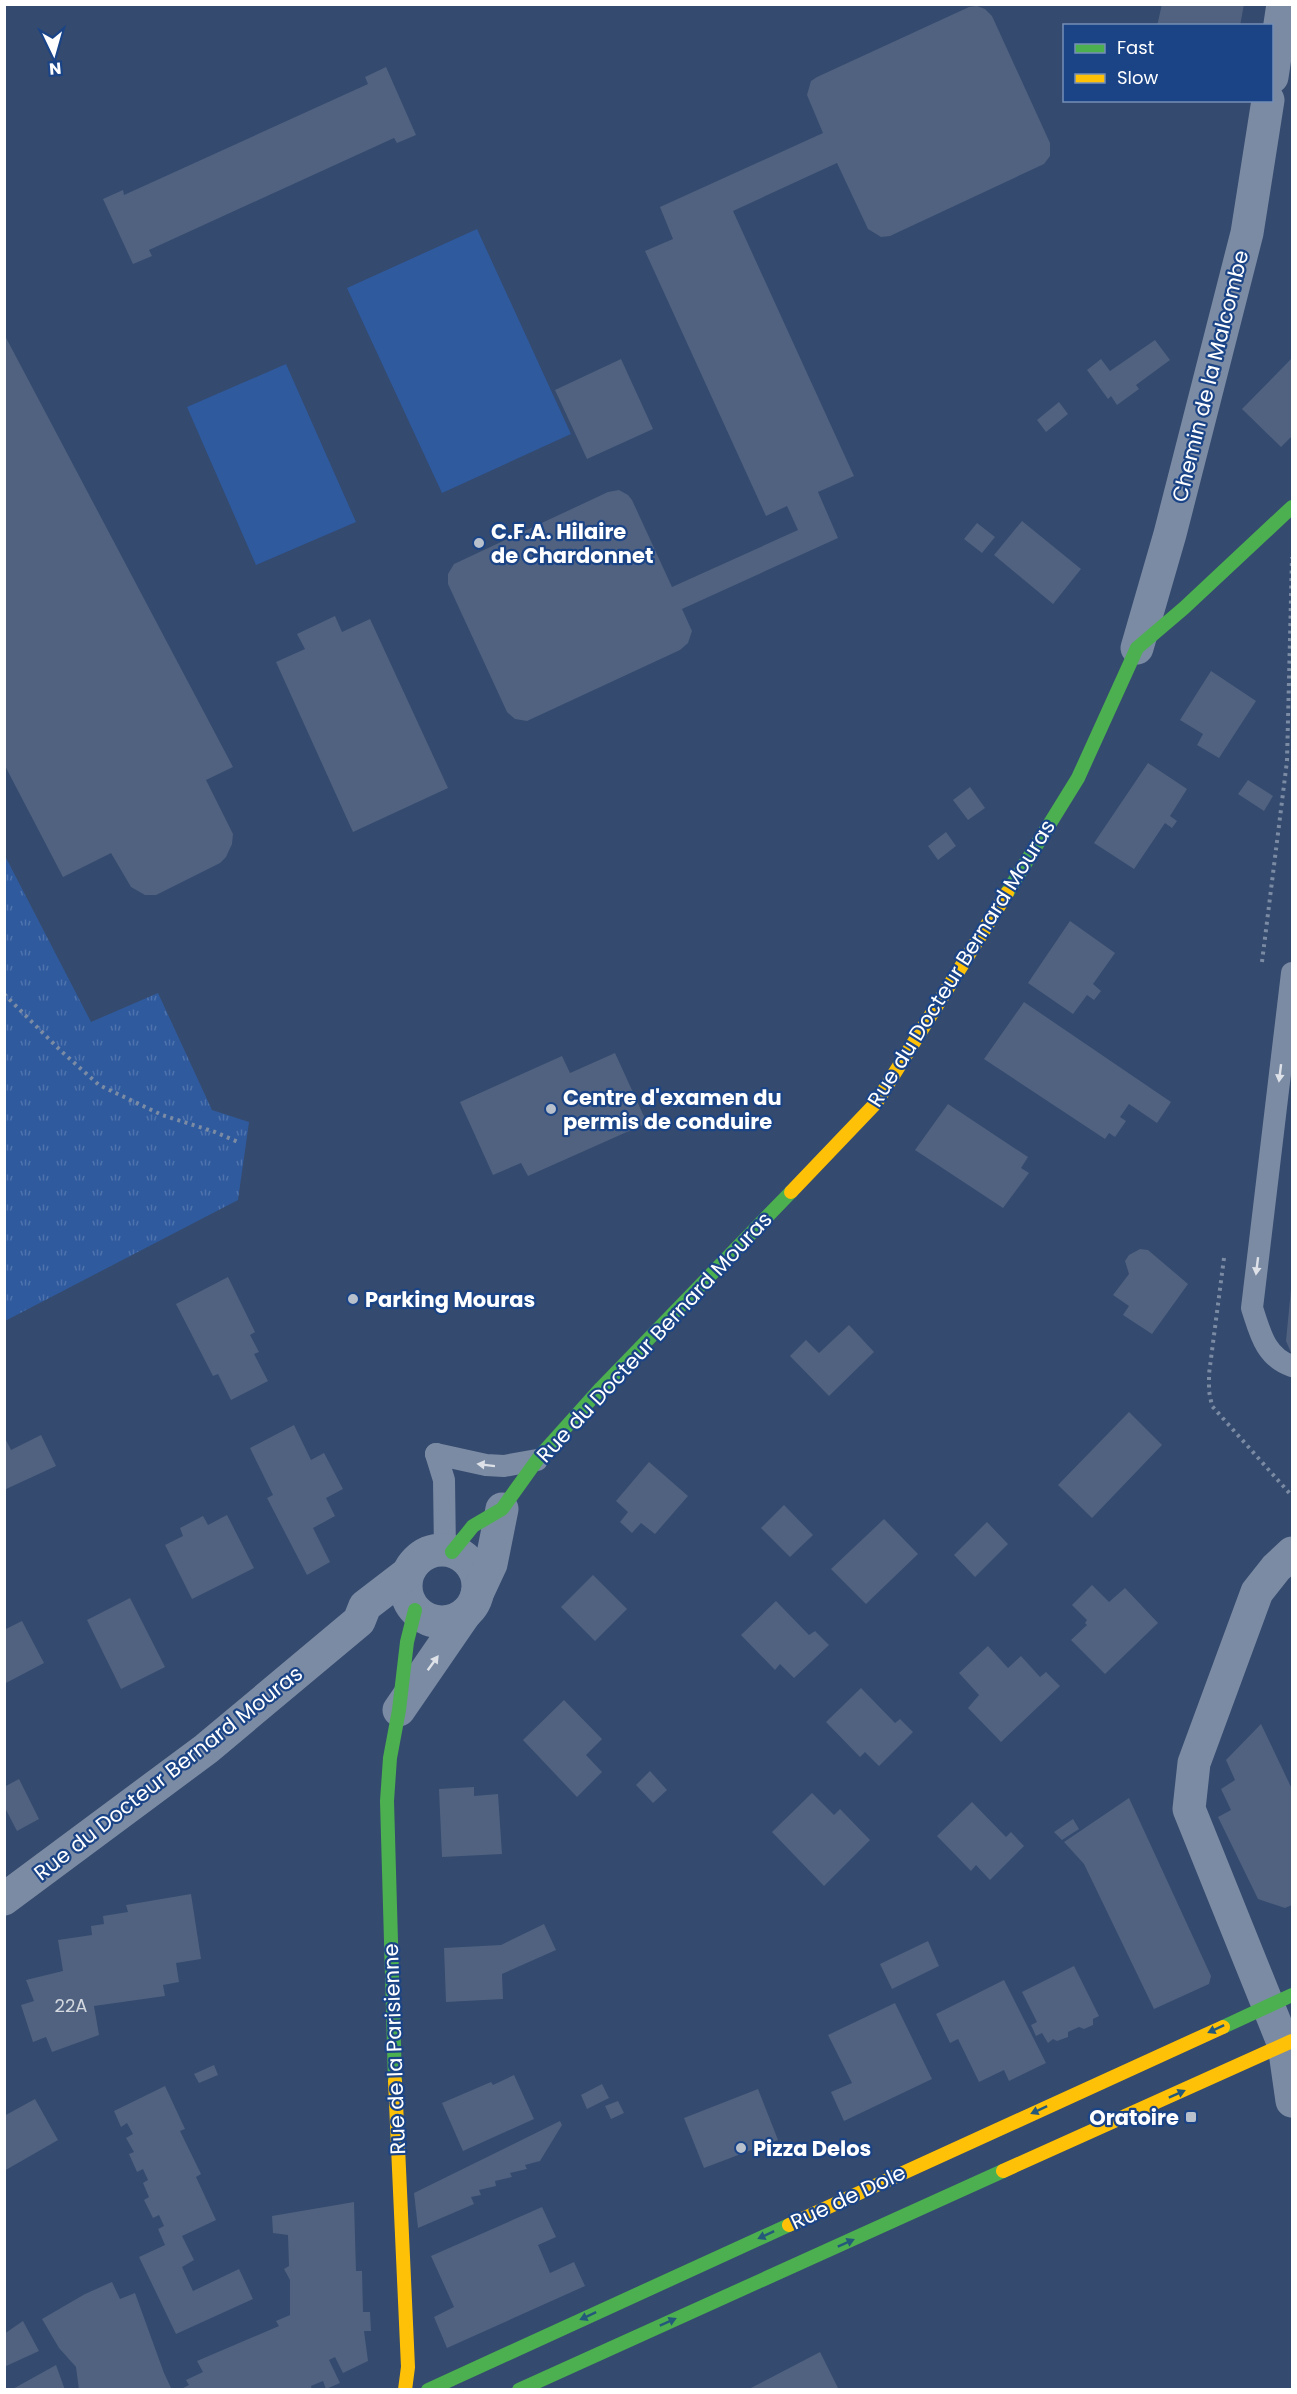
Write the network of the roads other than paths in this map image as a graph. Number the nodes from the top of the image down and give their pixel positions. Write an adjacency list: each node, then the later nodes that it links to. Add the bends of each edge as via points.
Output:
1 (1283, 4): 2 (street)
2 (1273, 70)
3 (1268, 102): 5 (street, Chemin de la Malcombe, via 1247,233)
4 (1293, 507): 5 (street, Rue du Docteur Bernard Mouras)
5 (1137, 648): 8 (street, Rue du Docteur Bernard Mouras, via 1077,778 876,1103 601,1388)
6 (1293, 973): 7 (lane, one-way to 7, via 1252,1308 1264,1342 1280,1362)
7 (1293, 1366)
8 (537, 1460): 9 (street, Rue du Docteur Bernard Mouras); 10 (lane, one-way to 10, via 495,1466 436,1454 444,1480)
9 (502, 1509): 10 (street, Rue du Docteur Bernard Mouras, via 473,1526); 13 (street, Rue du Docteur Bernard Mouras, via 491,1564)
10 (448, 1551): 12 (street, via 423,1556); 13 (street, via 466,1560 474,1570 478,1581)
11 (1293, 1553): 18 (street, via 1257,1593 1194,1763 1189,1809)
12 (408, 1573): 14 (street, via 406,1584); 15 (street, Rue du Docteur Bernard Mouras, via 365,1606)
13 (471, 1604): 14 (street, via 453,1620 441,1622 429,1620); 16 (street, Rue de la Parisienne, one-way to 13)
14 (413, 1608): 15 (street, Rue du Docteur Bernard Mouras); 16 (street, Rue de la Parisienne)
15 (359, 1621): 17 (street, Rue du Docteur Bernard Mouras, via 206,1749)
16 (399, 1710): 21 (street, Rue de la Parisienne, via 387,1801 408,2367)
17 (4, 1899)
18 (1281, 2000): 19 (street); 22 (street, Rue de Dole, one-way to 22)
19 (1288, 2043): 20 (street); 23 (street, Rue de Dole, one-way to 19)
20 (1293, 2101)
21 (405, 2390)
22 (428, 2390)
23 (519, 2390)

